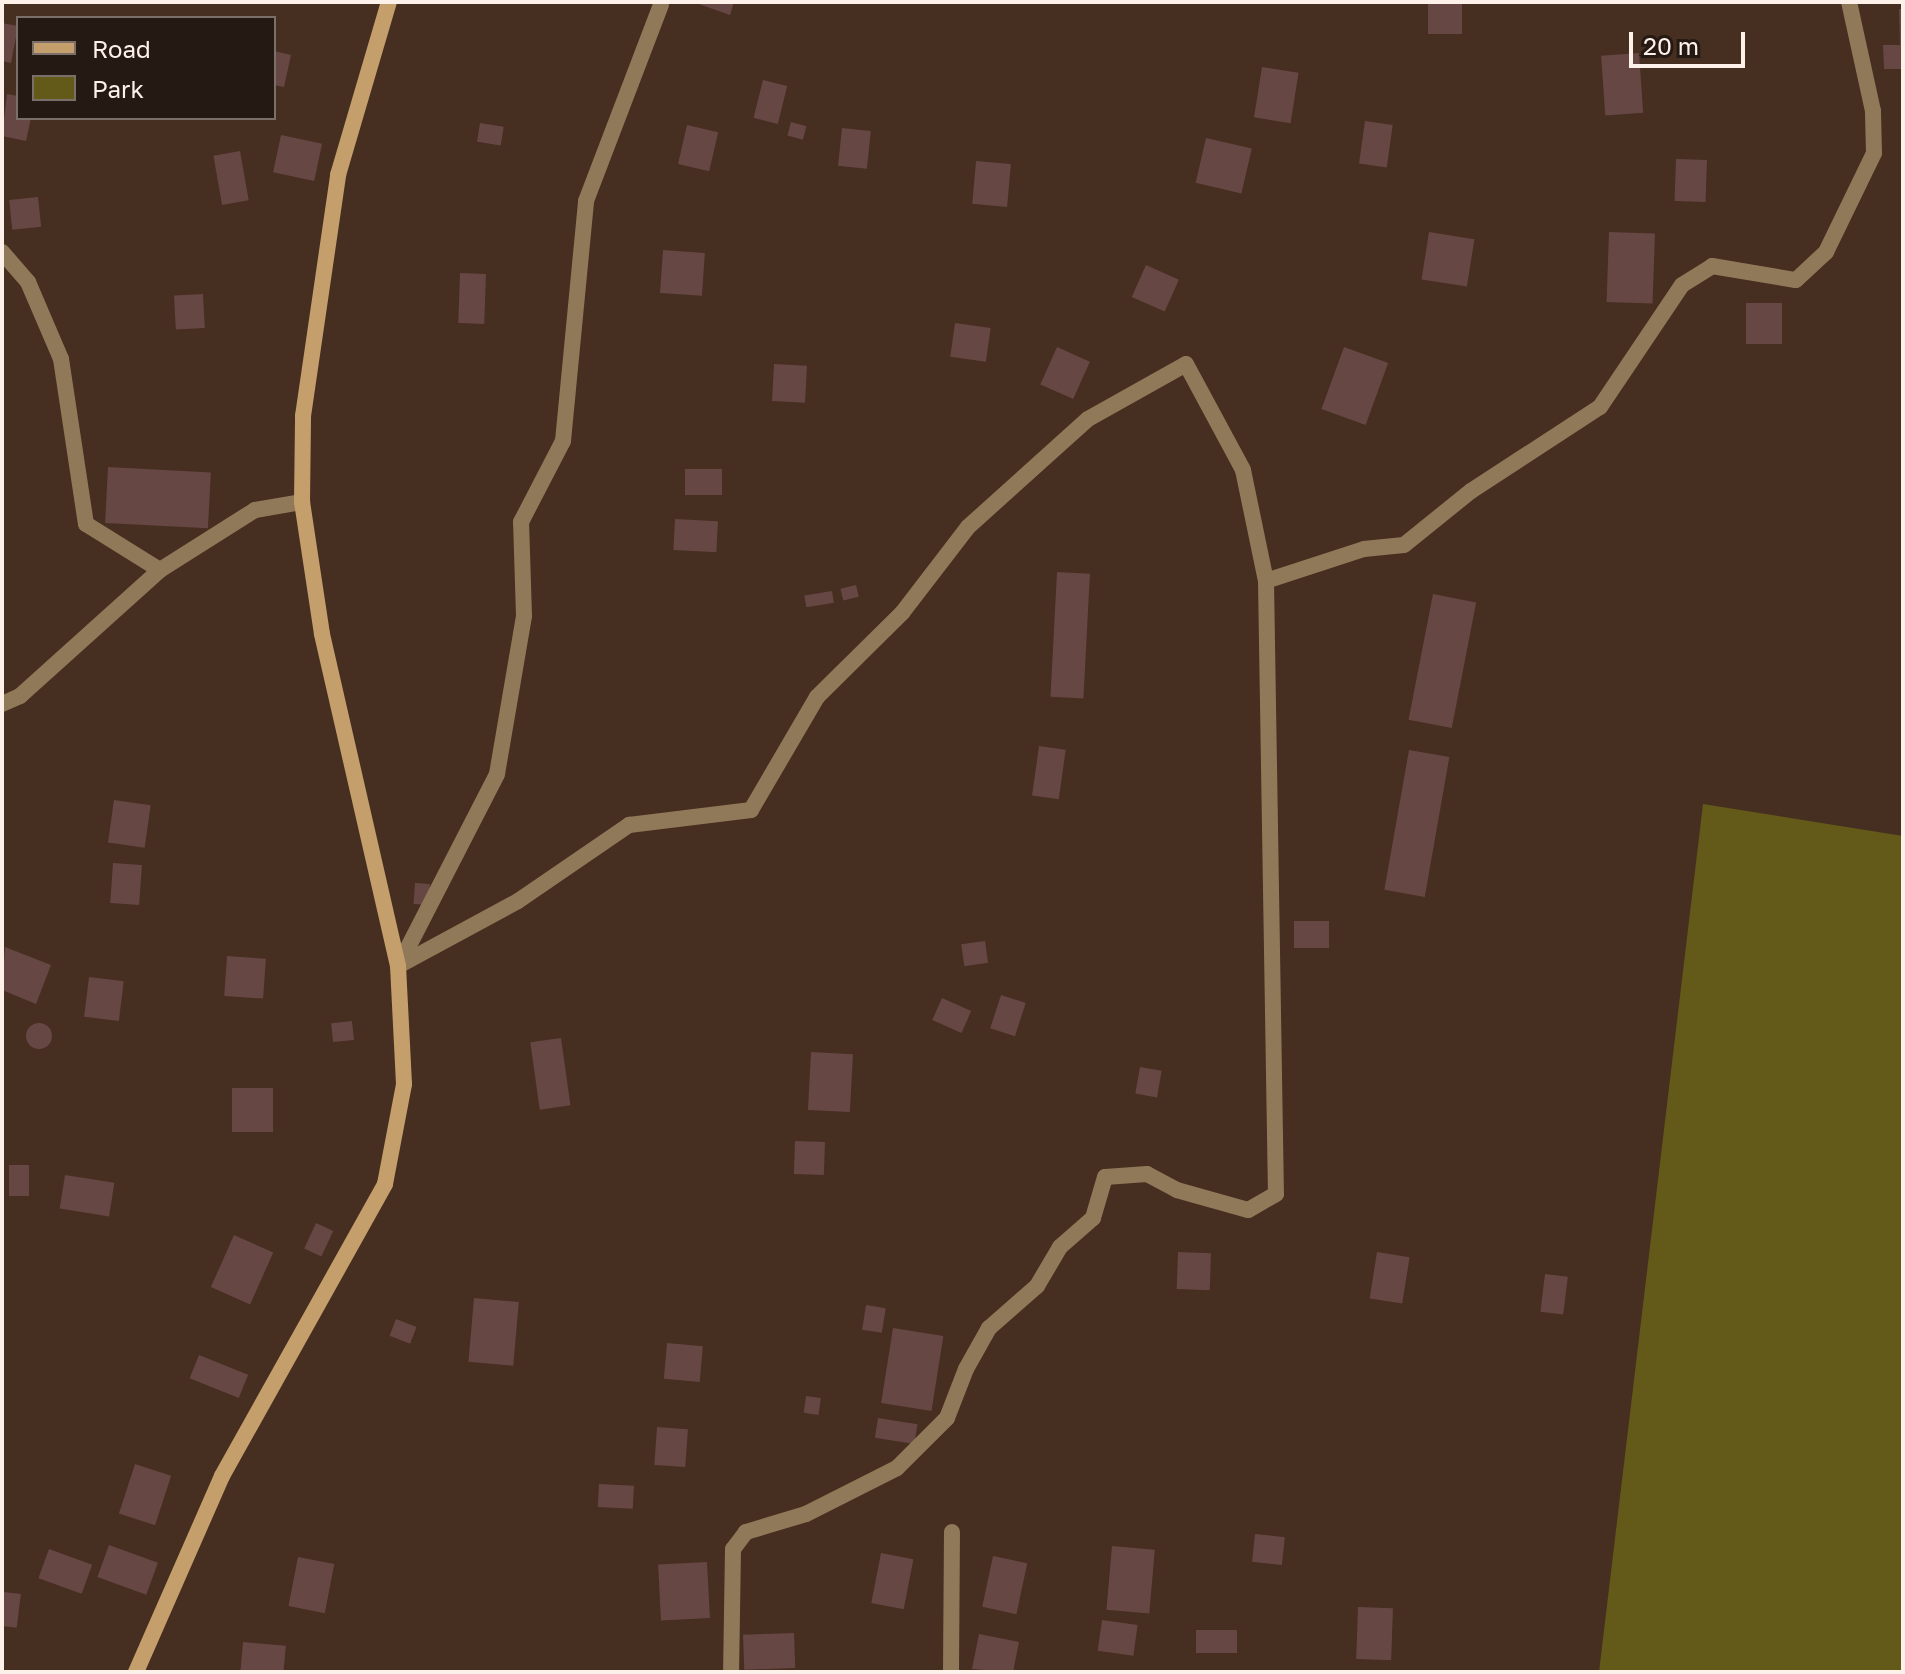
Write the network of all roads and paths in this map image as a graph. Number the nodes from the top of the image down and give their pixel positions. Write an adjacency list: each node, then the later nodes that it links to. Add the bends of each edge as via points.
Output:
1 (389, 2): 5 (main road, via 338,175 303,416)
2 (1849, 2): 7 (street, via 1873,111 1874,153 1826,252 1796,280 1712,266 1682,285 1600,407 1471,491 1404,545 1364,549)
3 (661, 5): 9 (street, via 586,201 563,441 521,522 524,616 497,774 443,889)
4 (2, 252): 6 (street, via 28,282 61,359 86,524)
5 (302, 502): 6 (street, via 255,510); 9 (main road, via 322,634)
6 (160, 570): 8 (street, via 20,696)
7 (1266, 581): 9 (street, via 1243,470 1186,364 1088,419 968,527 902,613 817,697 751,810 629,825 518,901); 12 (street, via 1276,1194 1248,1210 1177,1190 1147,1174 1105,1177 1093,1218 1060,1247 1037,1286 989,1328 947,1418 897,1468 806,1514 746,1532 733,1549)
8 (2, 704)
9 (398, 966): 11 (main road, via 404,1084 385,1184 222,1476)
10 (952, 1532): 13 (street)
11 (136, 1672)
12 (731, 1672)
13 (951, 1672)

